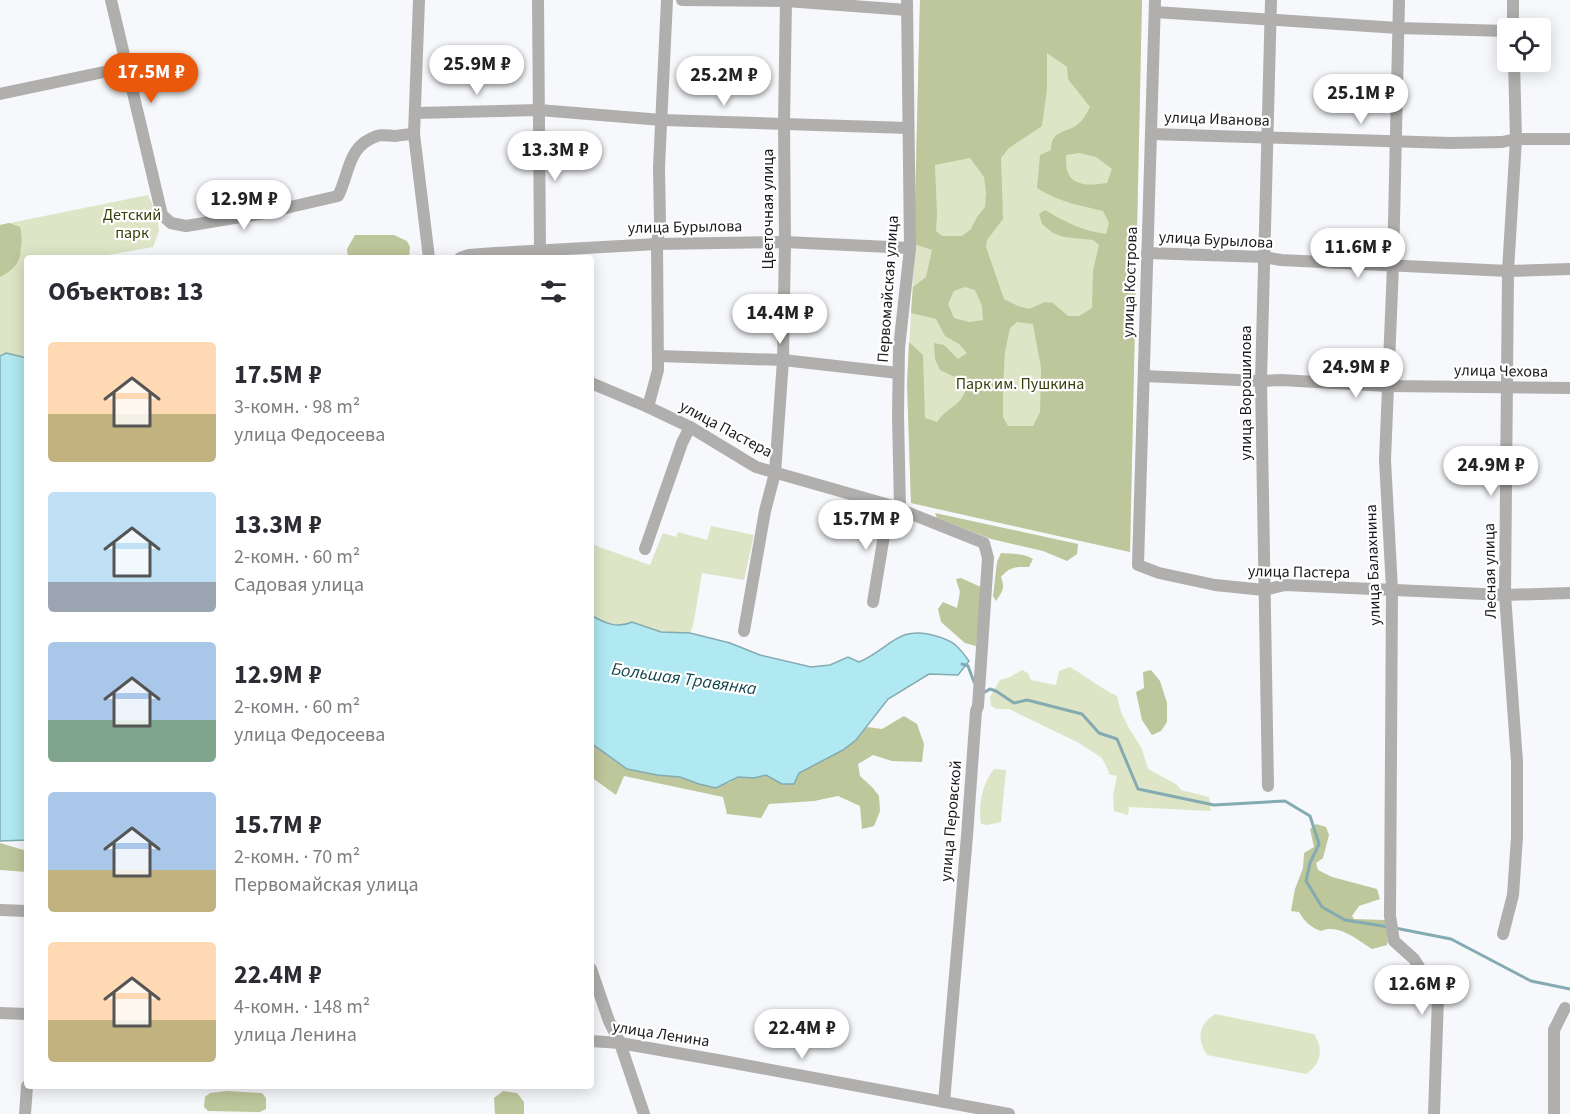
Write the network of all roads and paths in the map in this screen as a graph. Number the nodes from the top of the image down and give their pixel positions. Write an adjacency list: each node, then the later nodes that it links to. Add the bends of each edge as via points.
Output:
1 (111, 0): 16 (street)
2 (419, 0): 20 (street)
3 (538, 0): 19 (street)
4 (667, 0): 21 (street)
5 (682, 0): 9 (street)
6 (1271, 0): 13 (street, улица Ворошилова)
7 (1399, 0): 14 (street, улица Балахнина)
8 (1513, 0): 12 (street)
9 (786, 1): 10 (street); 22 (street, Цветочная улица)
10 (907, 5): 23 (street, Первомайская улица)
11 (1155, 6): 13 (street); 25 (street, улица Кострова)
12 (1513, 18)
13 (1270, 20): 14 (street); 26 (street, улица Ворошилова)
14 (1398, 28): 15 (street); 29 (street, улица Балахнина)
15 (1497, 31)
16 (127, 66): 18 (street); 24 (street, via 162,215 171,223 186,226 338,196 359,147 378,135)
17 (1514, 72): 27 (street, Лесная улица)
18 (0, 94)
19 (539, 110): 20 (street); 21 (street); 34 (street)
20 (416, 113): 24 (street)
21 (662, 120): 22 (street); 31 (street)
22 (784, 123): 23 (street); 30 (street, Цветочная улица)
23 (908, 128): 32 (street, Первомайская улица)
24 (414, 134): 35 (street)
25 (1151, 134): 26 (street, улица Иванова); 33 (street, улица Кострова)
26 (1267, 137): 29 (street, улица Иванова); 37 (street, улица Ворошилова)
27 (1516, 139): 28 (street, улица Иванова); 29 (street, улица Иванова); 40 (street, Лесная улица)
28 (1570, 139)
29 (1396, 141): 38 (street, улица Балахнина)
30 (785, 242): 31 (street, улица Бурылова); 32 (street, улица Бурылова); 42 (street, Цветочная улица)
31 (657, 244): 34 (street, улица Бурылова); 41 (street)
32 (910, 248): 43 (street, Первомайская улица)
33 (1147, 253): 37 (street, улица Бурылова); 44 (street, улица Кострова)
34 (540, 254): 36 (street, улица Бурылова)
35 (429, 255)
36 (473, 255)
37 (1264, 257): 38 (street, улица Бурылова); 45 (street, улица Ворошилова)
38 (1393, 266): 40 (street, улица Бурылова); 47 (street, улица Балахнина)
39 (1570, 269): 40 (street, улица Бурылова)
40 (1508, 271): 48 (street, Лесная улица)
41 (658, 356): 42 (street); 50 (street)
42 (783, 360): 43 (street); 52 (street, Цветочная улица)
43 (898, 373): 53 (street, Первомайская улица)
44 (1144, 376): 45 (street, улица Чехова); 56 (street, улица Кострова)
45 (1261, 381): 47 (street, улица Чехова); 58 (street, улица Ворошилова)
46 (594, 384): 50 (street, улица Пастера)
47 (1388, 386): 48 (street, улица Чехова); 57 (street, улица Балахнина, via 1385,460)
48 (1507, 388): 49 (street, улица Чехова); 60 (street, Лесная улица)
49 (1570, 388)
50 (648, 407): 51 (street, улица Пастера)
51 (690, 428): 52 (street, улица Пастера, via 756,467); 55 (street)
52 (775, 473): 53 (street, улица Пастера); 62 (street, Цветочная улица)
53 (894, 507): 54 (street, улица Пастера); 61 (street, Первомайская улица)
54 (984, 543): 74 (street, улица Перовской, via 988,558 978,706)
55 (645, 549)
56 (1138, 565): 58 (street, улица Пастера, via 1215,585)
57 (1392, 589): 58 (street, улица Пастера, via 1285,585); 60 (street, улица Пастера); 78 (street, улица Балахнина, via 1390,916 1394,941 1414,959 1438,997)
58 (1264, 590): 63 (street, улица Ворошилова)
59 (1570, 593): 60 (street, улица Пастера)
60 (1505, 595): 66 (street, Лесная улица, via 1517,837 1513,895)
61 (873, 602)
62 (744, 631)
63 (1268, 786)
64 (0, 910): 65 (street)
65 (24, 911)
66 (1503, 934)
67 (594, 978): 72 (street)
68 (1565, 1008): 79 (street, via 1554,1030)
69 (0, 1013): 70 (street)
70 (24, 1014)
71 (594, 1041): 72 (street, улица Ленина)
72 (620, 1043): 74 (street, улица Ленина); 76 (street)
73 (27, 1089): 75 (street)
74 (944, 1102): 77 (street, улица Ленина)
75 (25, 1114)
76 (644, 1114)
77 (1009, 1114)
78 (1434, 1114)
79 (1554, 1114)

